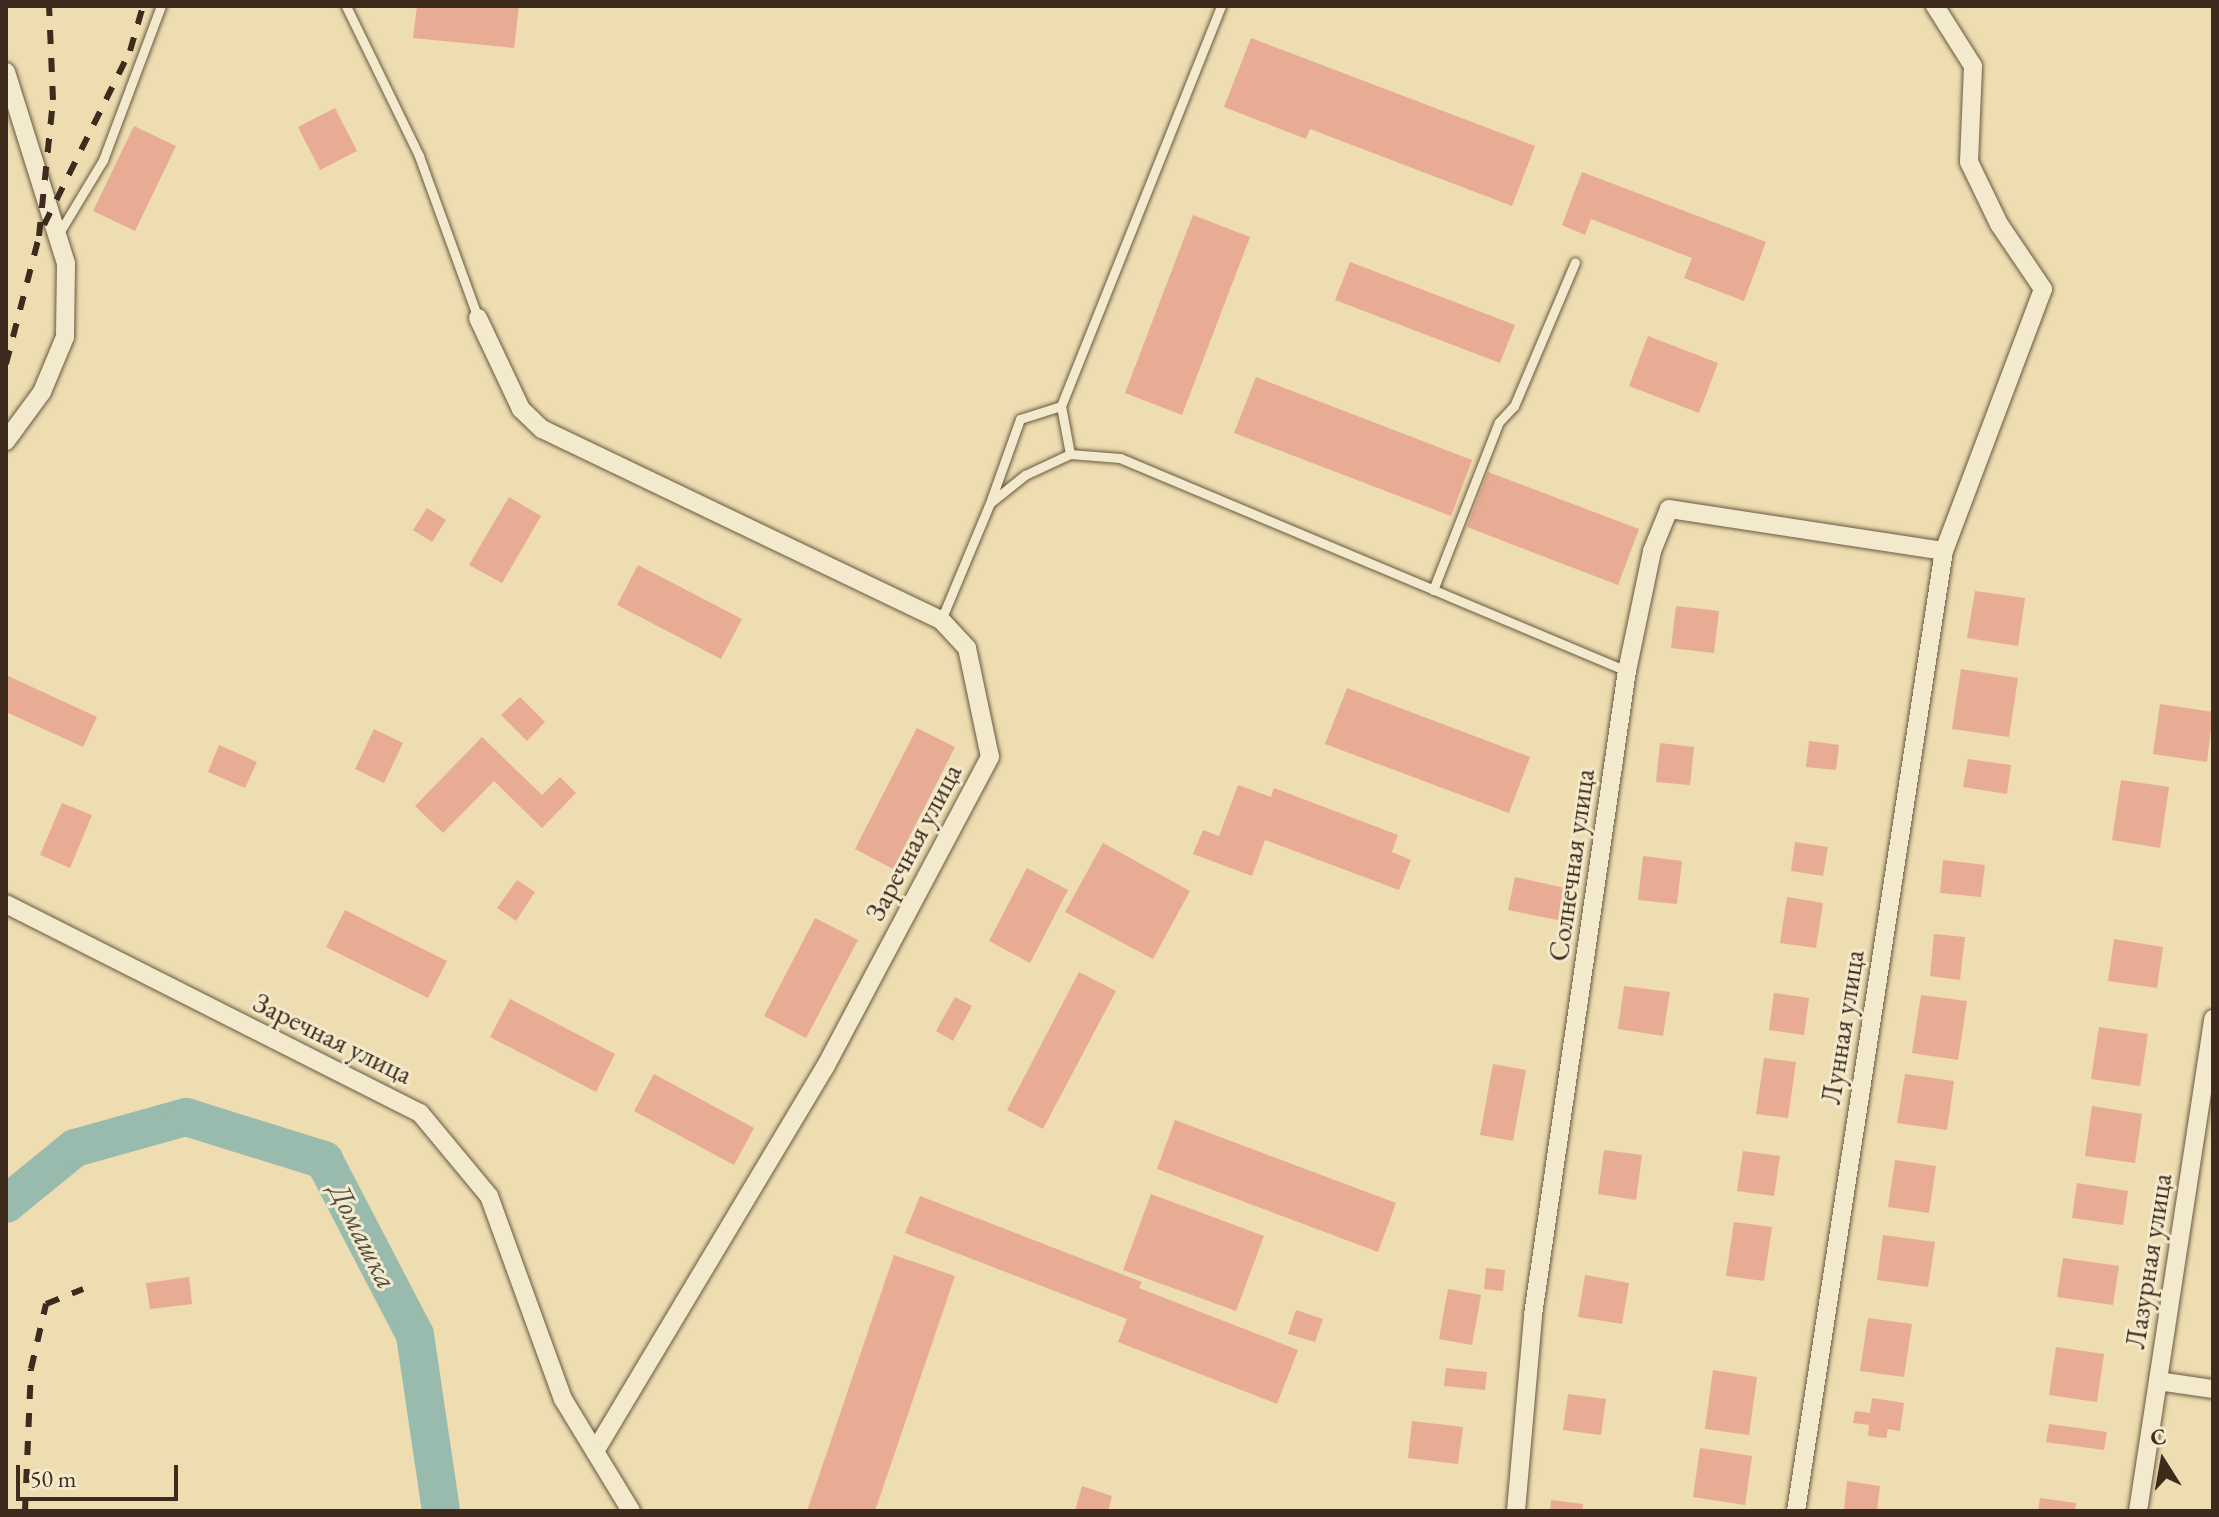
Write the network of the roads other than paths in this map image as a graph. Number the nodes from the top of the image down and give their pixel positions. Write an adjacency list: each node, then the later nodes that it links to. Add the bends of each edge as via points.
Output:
1 (161, 6): 6 (lane, via 103,160)
2 (346, 6): 8 (lane, via 419,156)
3 (1221, 6): 9 (lane)
4 (1935, 6): 13 (street, Лунная улица, via 1973,66 1969,162 1999,224 2043,289)
5 (6, 72): 6 (street)
6 (59, 233): 10 (street, via 66,264 65,337 42,392)
7 (1575, 262): 14 (lane, via 1514,406 1499,422)
8 (478, 318): 15 (street, Заречная улица, via 521,409 542,429)
9 (1061, 406): 11 (lane); 12 (lane, via 1020,419)
10 (6, 441)
11 (1070, 454): 12 (lane, via 1025,475); 14 (lane, via 1120,458)
12 (990, 503): 15 (lane)
13 (1944, 551): 16 (street, Солнечная улица, via 1669,509 1652,551); 26 (street, Лунная улица)
14 (1433, 590): 16 (lane)
15 (941, 620): 21 (street, Заречная улица, via 967,648 990,757 825,1067)
16 (1627, 671): 25 (street, Солнечная улица, via 1533,1315)
17 (6, 904): 21 (street, Заречная улица, via 420,1113 489,1196 563,1399)
18 (2213, 1019): 19 (street, Лазурная улица)
19 (2158, 1381): 20 (street); 27 (street, Лазурная улица)
20 (2213, 1389)
21 (595, 1451): 22 (street, Заречная улица)
22 (619, 1491): 23 (street); 24 (street, Заречная улица)
23 (622, 1511)
24 (631, 1511)
25 (1516, 1511)
26 (1796, 1511)
27 (2138, 1511)

